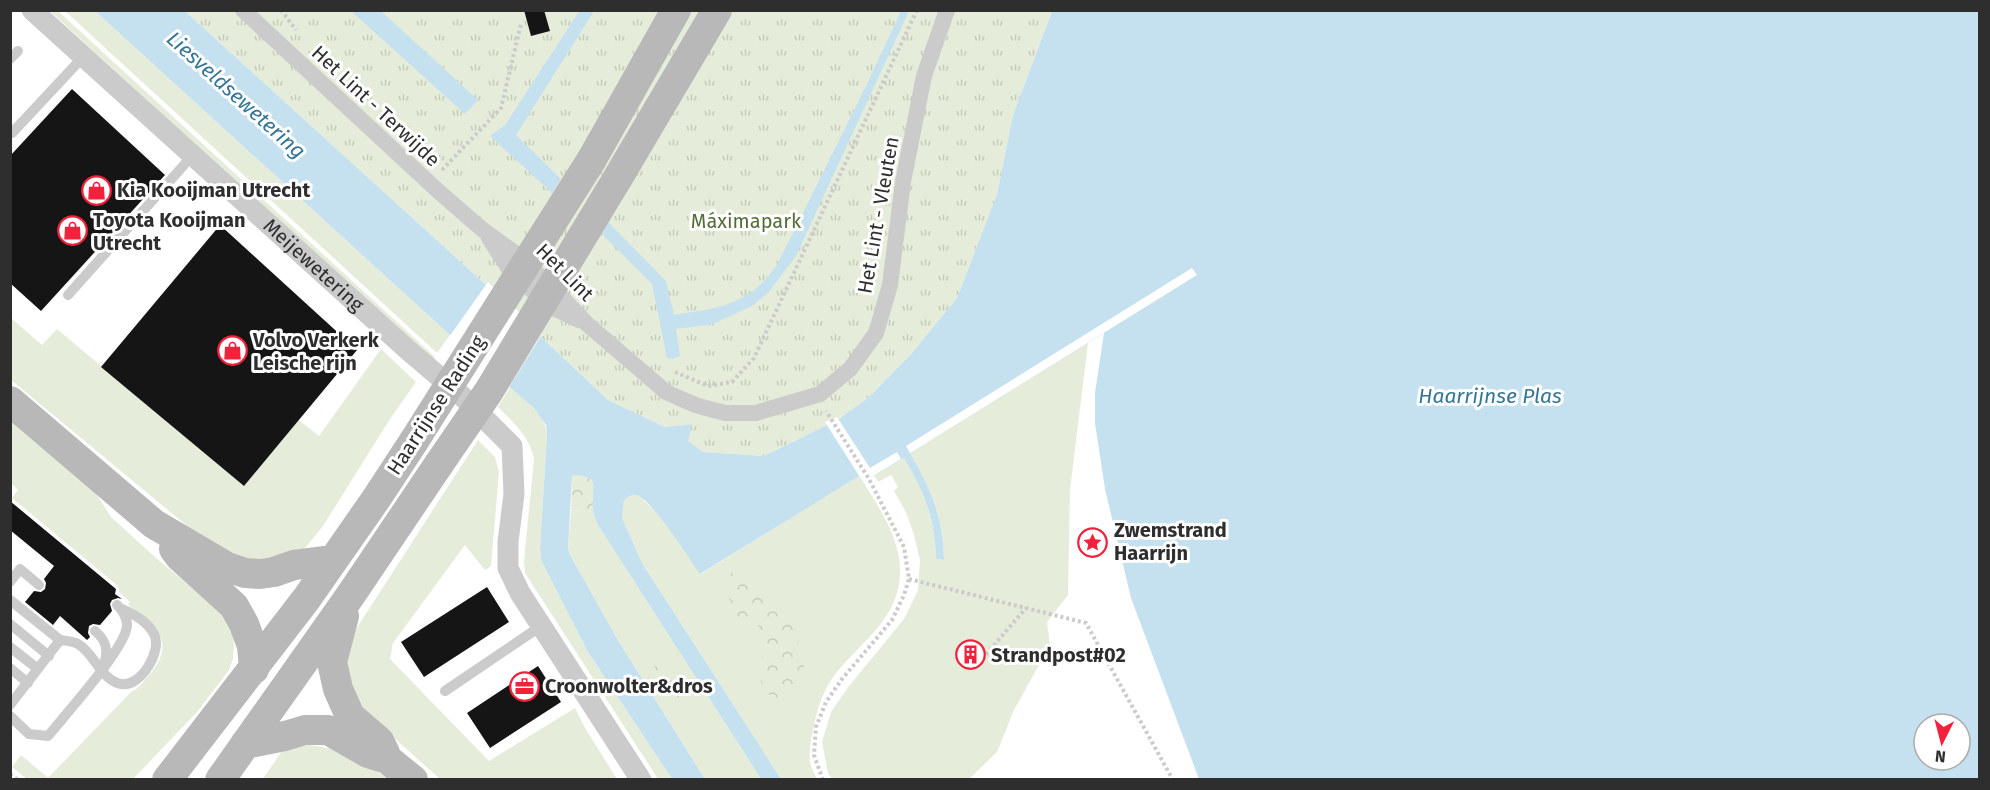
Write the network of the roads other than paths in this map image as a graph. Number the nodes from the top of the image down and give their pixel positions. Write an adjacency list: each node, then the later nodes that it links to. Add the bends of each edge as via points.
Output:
1 (32, 10): 6 (street, Meijewetering)
2 (243, 10): 9 (street, Het Lint - Terwijde)
3 (676, 10): 14 (main road, Haarrijnse Rading, bridge, via 592,159 414,441)
4 (717, 10): 17 (main road, Haarrijnse Rading, bridge, via 489,391)
5 (947, 10): 11 (street, Het Lint - Vleuten, via 922,86 903,182 890,285 876,333 850,369 820,394 756,413 725,412 695,405 666,392)
6 (83, 57): 7 (lane); 8 (street, Meijewetering)
7 (10, 132)
8 (192, 156): 10 (lane); 20 (street, Meijewetering, via 462,396 512,446 514,494 508,568)
9 (483, 230): 11 (street, Het Lint, via 519,256)
10 (68, 295)
11 (587, 324)
12 (10, 401): 13 (main road)
13 (154, 524): 14 (main road, via 226,567 244,573 274,572); 28 (main road, via 180,556 234,606 252,646)
14 (333, 560): 28 (main road, Haarrijnse Rading)
15 (10, 582): 16 (lane, via 20,569)
16 (39, 585)
17 (350, 596): 34 (main road, Haarrijnse Rading); 35 (main road, via 332,662 338,689 350,716 379,741)
18 (10, 600): 22 (lane)
19 (10, 624): 24 (lane)
20 (541, 626): 30 (lane); 39 (street, Meijewetering)
21 (94, 631): 27 (lane, via 106,643)
22 (60, 640): 24 (lane); 27 (lane, via 77,643)
23 (10, 647): 26 (lane)
24 (49, 656): 26 (lane)
25 (10, 668): 29 (lane)
26 (38, 669): 29 (lane)
27 (102, 669): 27 (lane, via 124,685 135,681 155,654 154,635 142,619 120,607 127,626 121,645); 33 (lane, via 48,736 29,734)
28 (254, 669): 36 (main road, Haarrijnse Rading)
29 (28, 682): 31 (lane)
30 (445, 691)
31 (14, 693): 32 (lane)
32 (10, 705)
33 (10, 716)
34 (245, 744): 35 (main road, via 305,730 328,730); 37 (main road, Haarrijnse Rading)
35 (387, 759): 38 (main road)
36 (167, 780)
37 (220, 780)
38 (412, 780)
39 (641, 780)

